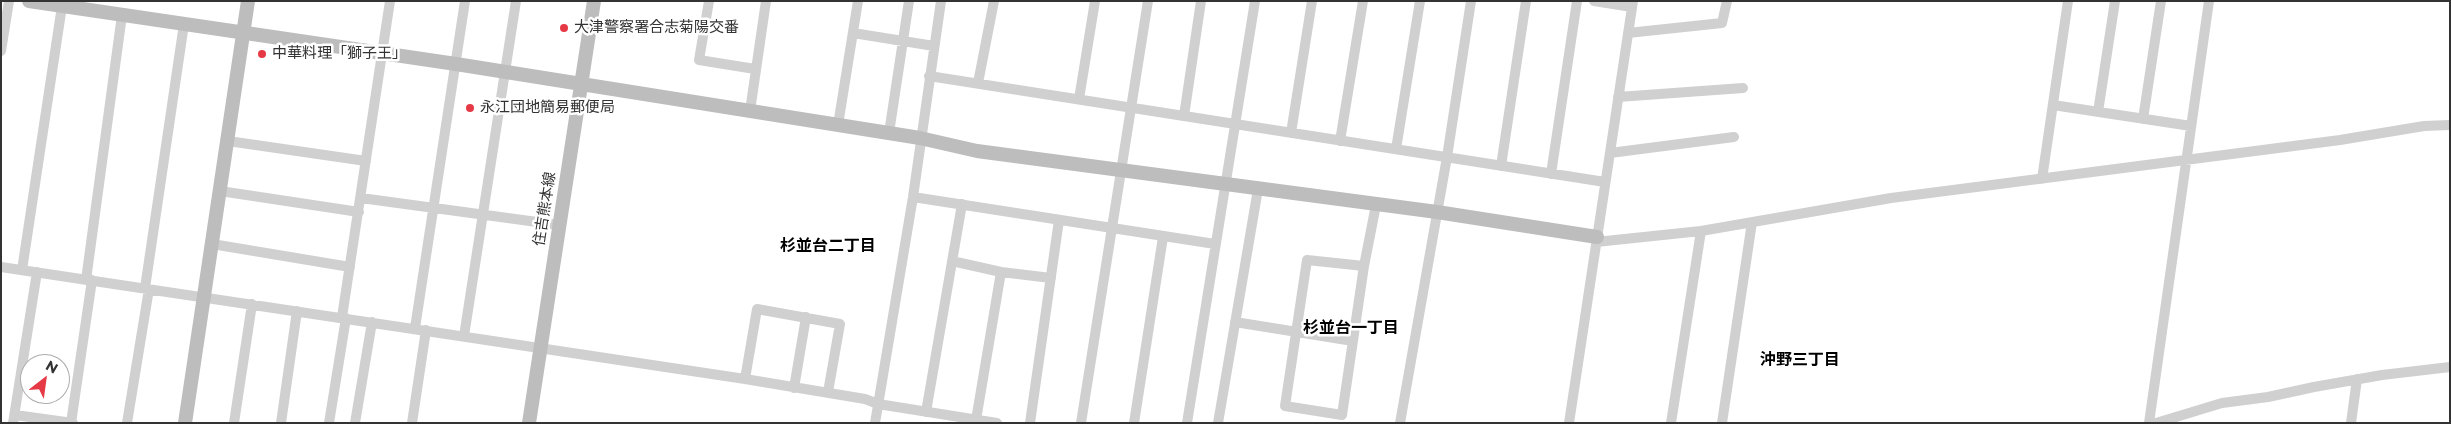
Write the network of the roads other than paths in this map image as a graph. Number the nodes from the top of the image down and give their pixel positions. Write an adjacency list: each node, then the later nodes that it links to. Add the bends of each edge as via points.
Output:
1 (9, 1): 39 (street)
2 (29, 1): 31 (street)
3 (248, 1): 34 (street)
4 (390, 1): 40 (street)
5 (465, 1): 41 (street)
6 (516, 1): 43 (street)
7 (594, 1): 46 (street, 住吉熊本線)
8 (709, 1): 42 (street, via 699,60)
9 (766, 1): 42 (street)
10 (858, 1): 35 (street)
11 (909, 1): 37 (street)
12 (941, 1): 38 (street)
13 (994, 1): 45 (street)
14 (1095, 1): 49 (street)
15 (1148, 1): 51 (street)
16 (1201, 1): 54 (street)
17 (1255, 1): 56 (street)
18 (1312, 1): 61 (street)
19 (1363, 1): 64 (street)
20 (1420, 1): 66 (street)
21 (1471, 1): 68 (street)
22 (1526, 1): 71 (street)
23 (1577, 1): 73 (street)
24 (1594, 1): 30 (street)
25 (1727, 1): 36 (street, via 1722,23)
26 (2068, 1): 50 (street)
27 (2115, 1): 53 (street)
28 (2161, 1): 55 (street)
29 (2209, 1): 58 (street)
30 (1632, 4): 36 (street)
31 (62, 6): 32 (street); 100 (street)
32 (122, 15): 33 (street); 104 (street)
33 (184, 24): 34 (street); 105 (street)
34 (245, 33): 40 (street); 65 (street)
35 (853, 33): 37 (street); 57 (street)
36 (1628, 33): 48 (street)
37 (903, 40): 38 (street); 60 (street)
38 (934, 46): 44 (street)
39 (1, 51)
40 (382, 53): 41 (street); 70 (street)
41 (456, 64): 43 (street); 83 (street)
42 (755, 69): 52 (street)
43 (506, 72): 46 (street); 86 (street)
44 (929, 76): 45 (street); 63 (street)
45 (978, 84): 49 (street)
46 (581, 85): 52 (street); 89 (street, 住吉熊本線)
47 (1743, 88): 48 (street)
48 (1618, 97): 67 (street)
49 (1079, 99): 51 (street)
50 (2053, 105): 53 (street); 74 (street)
51 (1130, 107): 54 (street); 72 (street)
52 (750, 111): 57 (street)
53 (2098, 112): 55 (street)
54 (1184, 116): 56 (street)
55 (2143, 119): 58 (street)
56 (1236, 124): 61 (street); 76 (street)
57 (838, 125): 60 (street)
58 (2191, 126): 69 (street)
59 (2450, 126): 69 (street, via 2424,126)
60 (889, 133): 63 (street)
61 (1291, 133): 64 (street)
62 (1734, 137): 67 (street)
63 (920, 138): 72 (street, via 977,151); 79 (street)
64 (1340, 140): 66 (street)
65 (228, 141): 70 (street); 78 (street)
66 (1396, 149): 68 (street)
67 (1610, 153): 75 (street)
68 (1447, 157): 71 (street); 85 (street)
69 (2186, 161): 74 (street); 148 (street)
70 (366, 162): 80 (street)
71 (1502, 166): 73 (street)
72 (1121, 169): 76 (street); 90 (street)
73 (1551, 174): 75 (street)
74 (2042, 179): 88 (street, via 1891,198)
75 (1605, 182): 93 (street)
76 (1225, 183): 77 (street); 95 (street)
77 (1258, 189): 82 (street); 112 (street)
78 (220, 191): 84 (street); 94 (street)
79 (913, 196): 81 (street); 123 (street)
80 (361, 198): 83 (street); 84 (street)
81 (962, 204): 87 (street); 96 (street)
82 (1376, 206): 85 (street); 97 (street)
83 (433, 208): 86 (street); 113 (street)
84 (359, 212): 99 (street)
85 (1437, 212): 93 (street); 144 (street)
86 (484, 215): 89 (street); 115 (street)
87 (1059, 220): 90 (street); 103 (street)
88 (1752, 222): 91 (street); 147 (street)
89 (558, 225): 117 (street, 住吉熊本線)
90 (1110, 229): 92 (street); 140 (street)
91 (1701, 231): 93 (street); 146 (street)
92 (1164, 237): 95 (street); 141 (street)
93 (1597, 239): 145 (street)
94 (212, 244): 99 (street); 106 (street)
95 (1215, 244): 142 (street)
96 (952, 261): 102 (street); 124 (street)
97 (1364, 266): 114 (street, via 1308,260); 116 (street)
98 (1, 267): 100 (street)
99 (350, 267): 109 (street)
100 (22, 270): 101 (street)
101 (37, 272): 104 (street); 125 (street)
102 (1001, 272): 103 (street); 127 (street)
103 (1051, 278): 139 (street)
104 (89, 280): 105 (street); 128 (street)
105 (147, 288): 106 (street); 129 (street)
106 (204, 297): 107 (street); 130 (street)
107 (252, 304): 108 (street); 131 (street)
108 (297, 311): 109 (street); 132 (street)
109 (344, 317): 111 (street); 133 (street)
110 (806, 318): 119 (street, via 756,308); 121 (street); 122 (street, via 840,324)
111 (372, 322): 113 (street); 134 (street)
112 (1235, 322): 114 (street); 143 (street)
113 (421, 329): 115 (street); 135 (street)
114 (1296, 333): 116 (street); 116 (street, via 1285,406 1342,415)
115 (464, 336): 117 (street)
116 (1354, 341)
117 (540, 348): 119 (street); 136 (street, 住吉熊本線)
118 (2450, 368): 120 (street)
119 (745, 379): 121 (street)
120 (2357, 379): 149 (street, via 2222,403); 150 (street)
121 (794, 388): 122 (street)
122 (828, 392): 123 (street)
123 (878, 404): 124 (street); 137 (street)
124 (926, 412): 126 (street)
125 (14, 419): 128 (street)
126 (954, 419): 127 (street)
127 (976, 420): 138 (street)
128 (72, 423)
129 (127, 423)
130 (185, 423)
131 (234, 423)
132 (281, 423)
133 (329, 423)
134 (355, 423)
135 (412, 423)
136 (529, 423)
137 (875, 423)
138 (997, 423)
139 (1030, 423)
140 (1081, 423)
141 (1134, 423)
142 (1187, 423)
143 (1218, 423)
144 (1400, 423)
145 (1568, 423)
146 (1671, 423)
147 (1722, 423)
148 (2149, 423)
149 (2156, 423)
150 (2351, 423)

